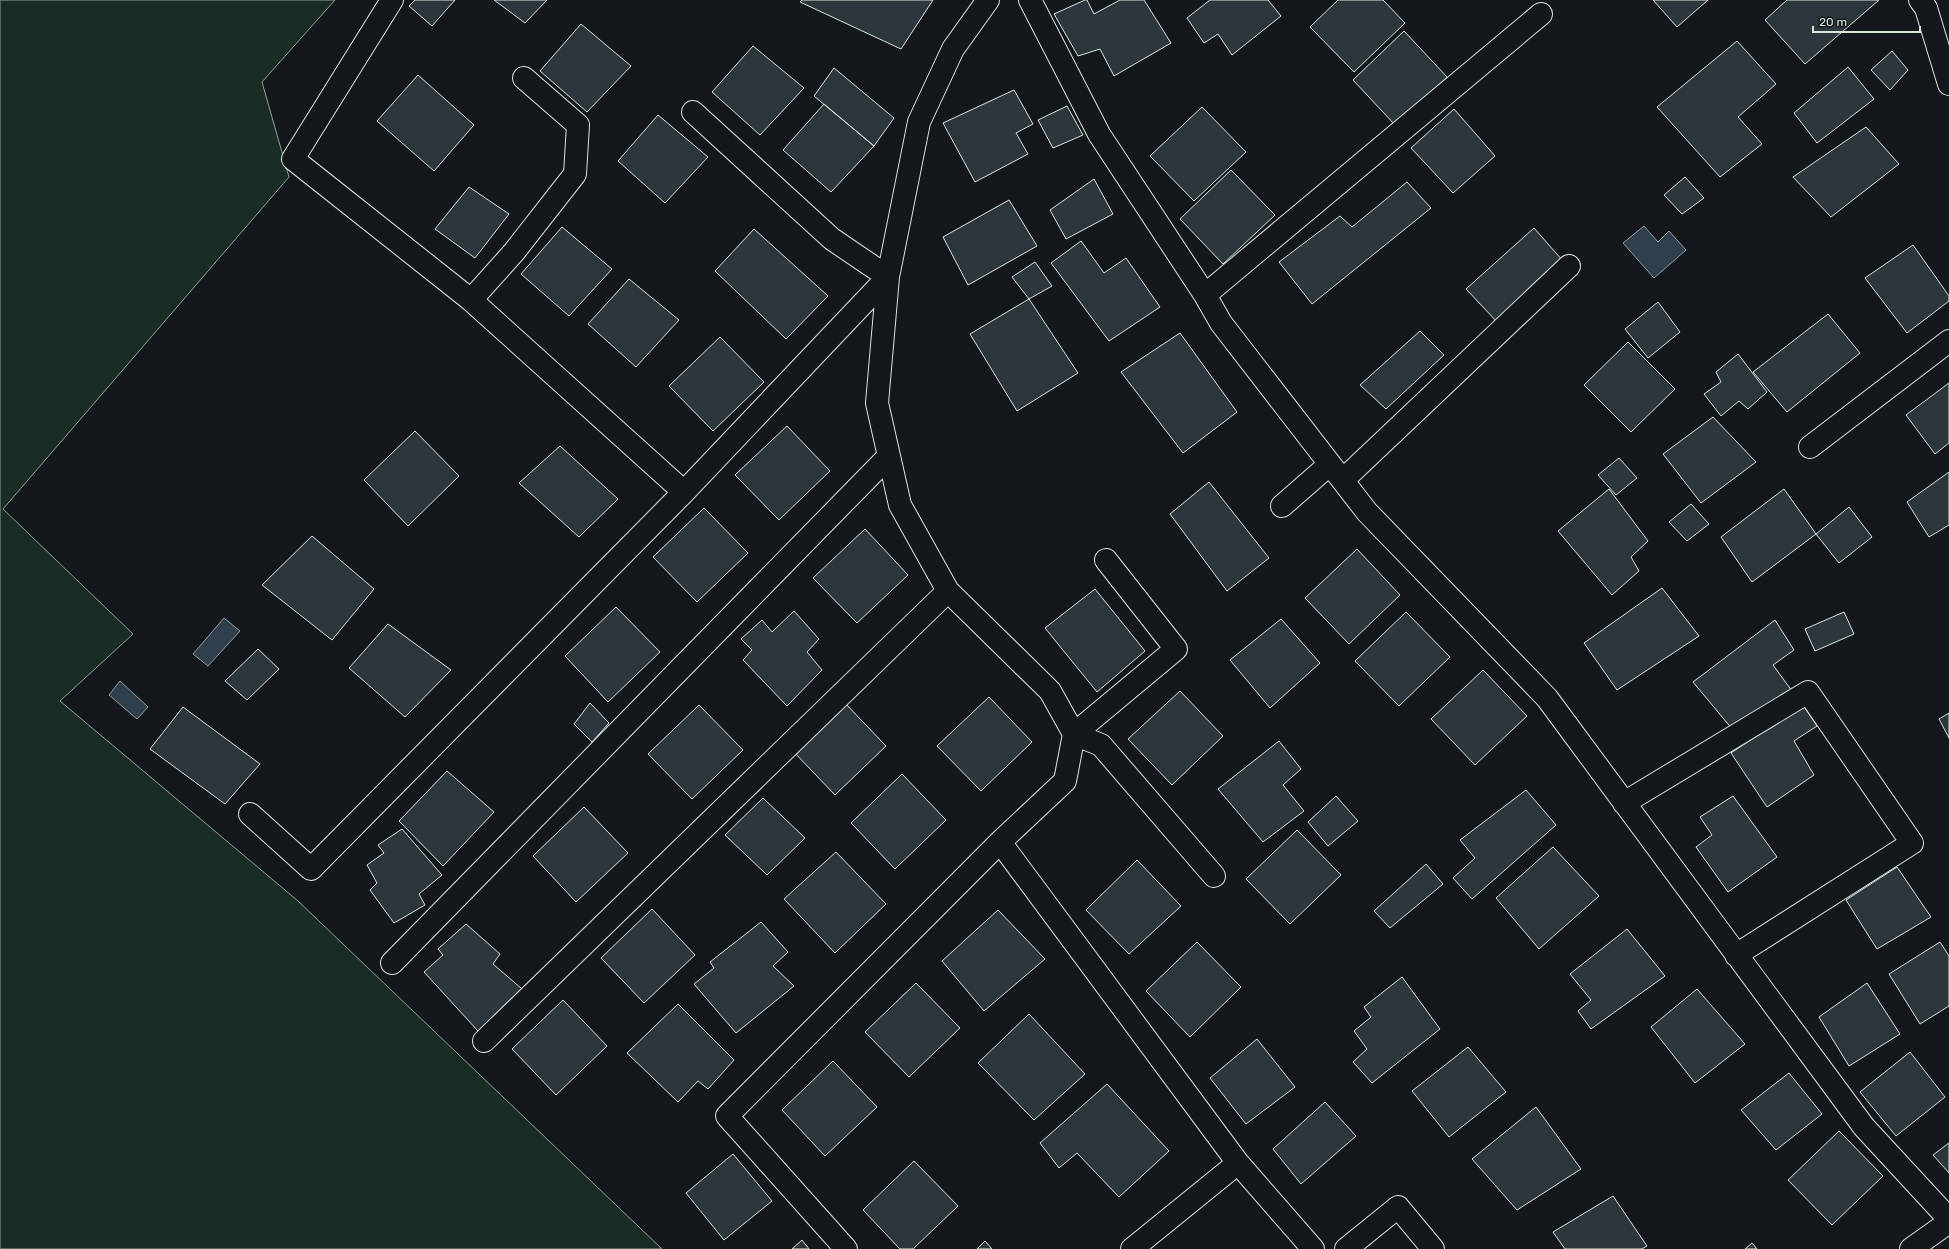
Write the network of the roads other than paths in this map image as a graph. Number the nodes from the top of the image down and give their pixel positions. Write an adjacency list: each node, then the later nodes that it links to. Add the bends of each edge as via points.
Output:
1 (392, 0): 12 (street, via 293,159)
2 (988, 0): 10 (street, via 953,49 919,122)
3 (1030, 0): 11 (street, via 1099,134)
4 (1927, 3): 7 (street)
5 (1541, 14): 11 (street)
6 (524, 78): 12 (street, via 578,125 575,174 514,252)
7 (1949, 84)
8 (693, 112): 10 (street, via 832,239)
9 (1569, 266): 16 (street)
10 (888, 277): 15 (street, via 877,403); 17 (street)
11 (1205, 295): 16 (street, via 1221,323)
12 (471, 300): 17 (street)
13 (1949, 341): 14 (street)
14 (1810, 447)
15 (889, 456): 20 (street, via 900,505); 27 (street)
16 (1336, 472): 18 (street); 22 (street, via 1367,512 1547,698)
17 (684, 492): 23 (street, via 311,868)
18 (1282, 506)
19 (1106, 560): 21 (street, via 1176,649)
20 (948, 591): 21 (street, via 1050,691); 28 (street)
21 (1074, 734): 24 (street, via 1065,781); 25 (street, via 1101,745)
22 (1624, 803): 26 (street); 26 (street, via 1808,692 1912,843)
23 (250, 814)
24 (1000, 842): 29 (street); 32 (street, via 728,1116)
25 (1214, 876)
26 (1736, 954): 30 (street, via 1864,1127)
27 (392, 963)
28 (484, 1041)
29 (1238, 1163): 33 (street); 34 (street)
30 (1949, 1219)
31 (1949, 1222): 37 (street)
32 (846, 1249)
33 (1132, 1249)
34 (1313, 1249)
35 (1346, 1249): 36 (street, via 1398,1207)
36 (1433, 1249)
37 (1911, 1249)

